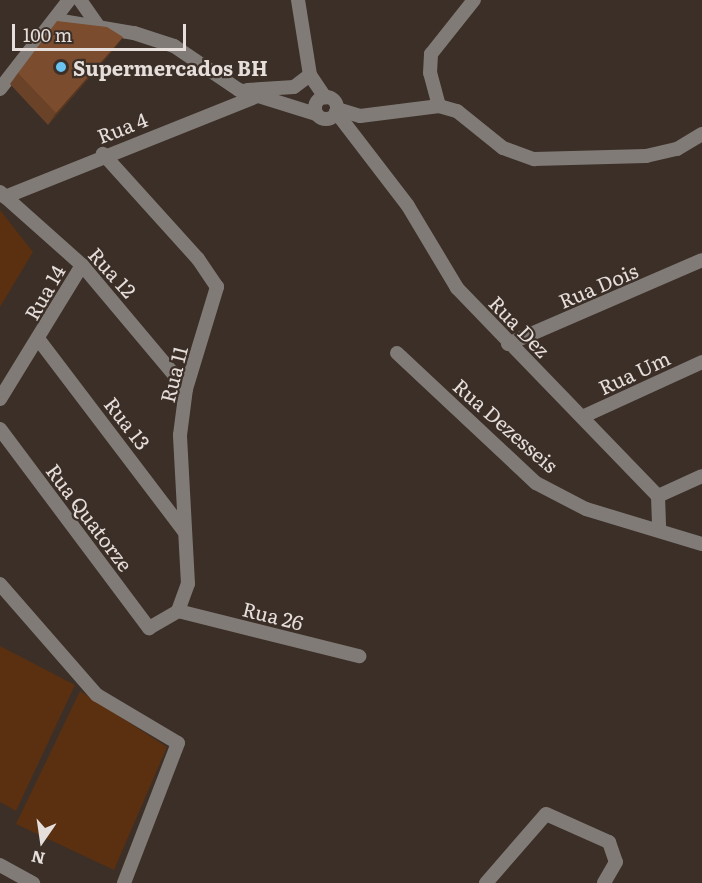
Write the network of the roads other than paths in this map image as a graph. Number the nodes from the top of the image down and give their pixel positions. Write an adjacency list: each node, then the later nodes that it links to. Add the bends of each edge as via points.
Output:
1 (69, 0): 5 (street)
2 (80, 0): 6 (street)
3 (298, 0): 7 (street)
4 (474, 0): 12 (street, via 431,54 430,74)
5 (56, 20): 6 (street); 8 (street)
6 (98, 26): 9 (street, via 174,46)
7 (310, 75): 9 (street, via 281,90); 11 (street, Rua Dez)
8 (0, 88)
9 (239, 90): 10 (street)
10 (255, 97): 13 (street); 16 (street, Rua 4)
11 (327, 97): 13 (street, Rua Dez); 13 (street, via 316,103); 14 (street)
12 (439, 106): 14 (street); 15 (street, via 457,111 503,148 534,159 646,156 677,149)
13 (330, 113): 14 (street); 21 (street, Rua Dez, via 357,137 457,288)
14 (376, 115)
15 (702, 134)
16 (103, 154): 17 (street, Rua 4); 24 (street, Rua 11, via 198,259 217,287)
17 (3, 195): 19 (street, Rua 12)
18 (702, 260): 21 (street, Rua Dois)
19 (82, 265): 20 (street, Rua 14); 24 (street, Rua 12)
20 (39, 340): 25 (street, Rua 14); 31 (street, Rua 13)
21 (508, 344): 26 (street, Rua Dez)
22 (397, 353): 30 (street, Rua Dezesseis, via 536,483 586,509)
23 (702, 362): 26 (street, Rua Um)
24 (186, 390): 31 (street, Rua 11, via 180,435)
25 (0, 399)
26 (582, 417): 29 (street, Rua Dez)
27 (0, 429): 34 (street, Rua Quatorze, via 149,628)
28 (702, 476): 29 (street)
29 (658, 496): 30 (street)
30 (659, 529): 32 (street, Rua Dezesseis)
31 (184, 531): 34 (street, Rua 11, via 188,585)
32 (702, 544)
33 (0, 584): 38 (street, via 97,695 178,743)
34 (178, 611): 35 (street, Rua 26)
35 (359, 656)
36 (0, 865): 37 (street)
37 (33, 883)
38 (124, 883)
39 (486, 883): 40 (street, via 546,814 609,842 616,852)
40 (604, 883)

